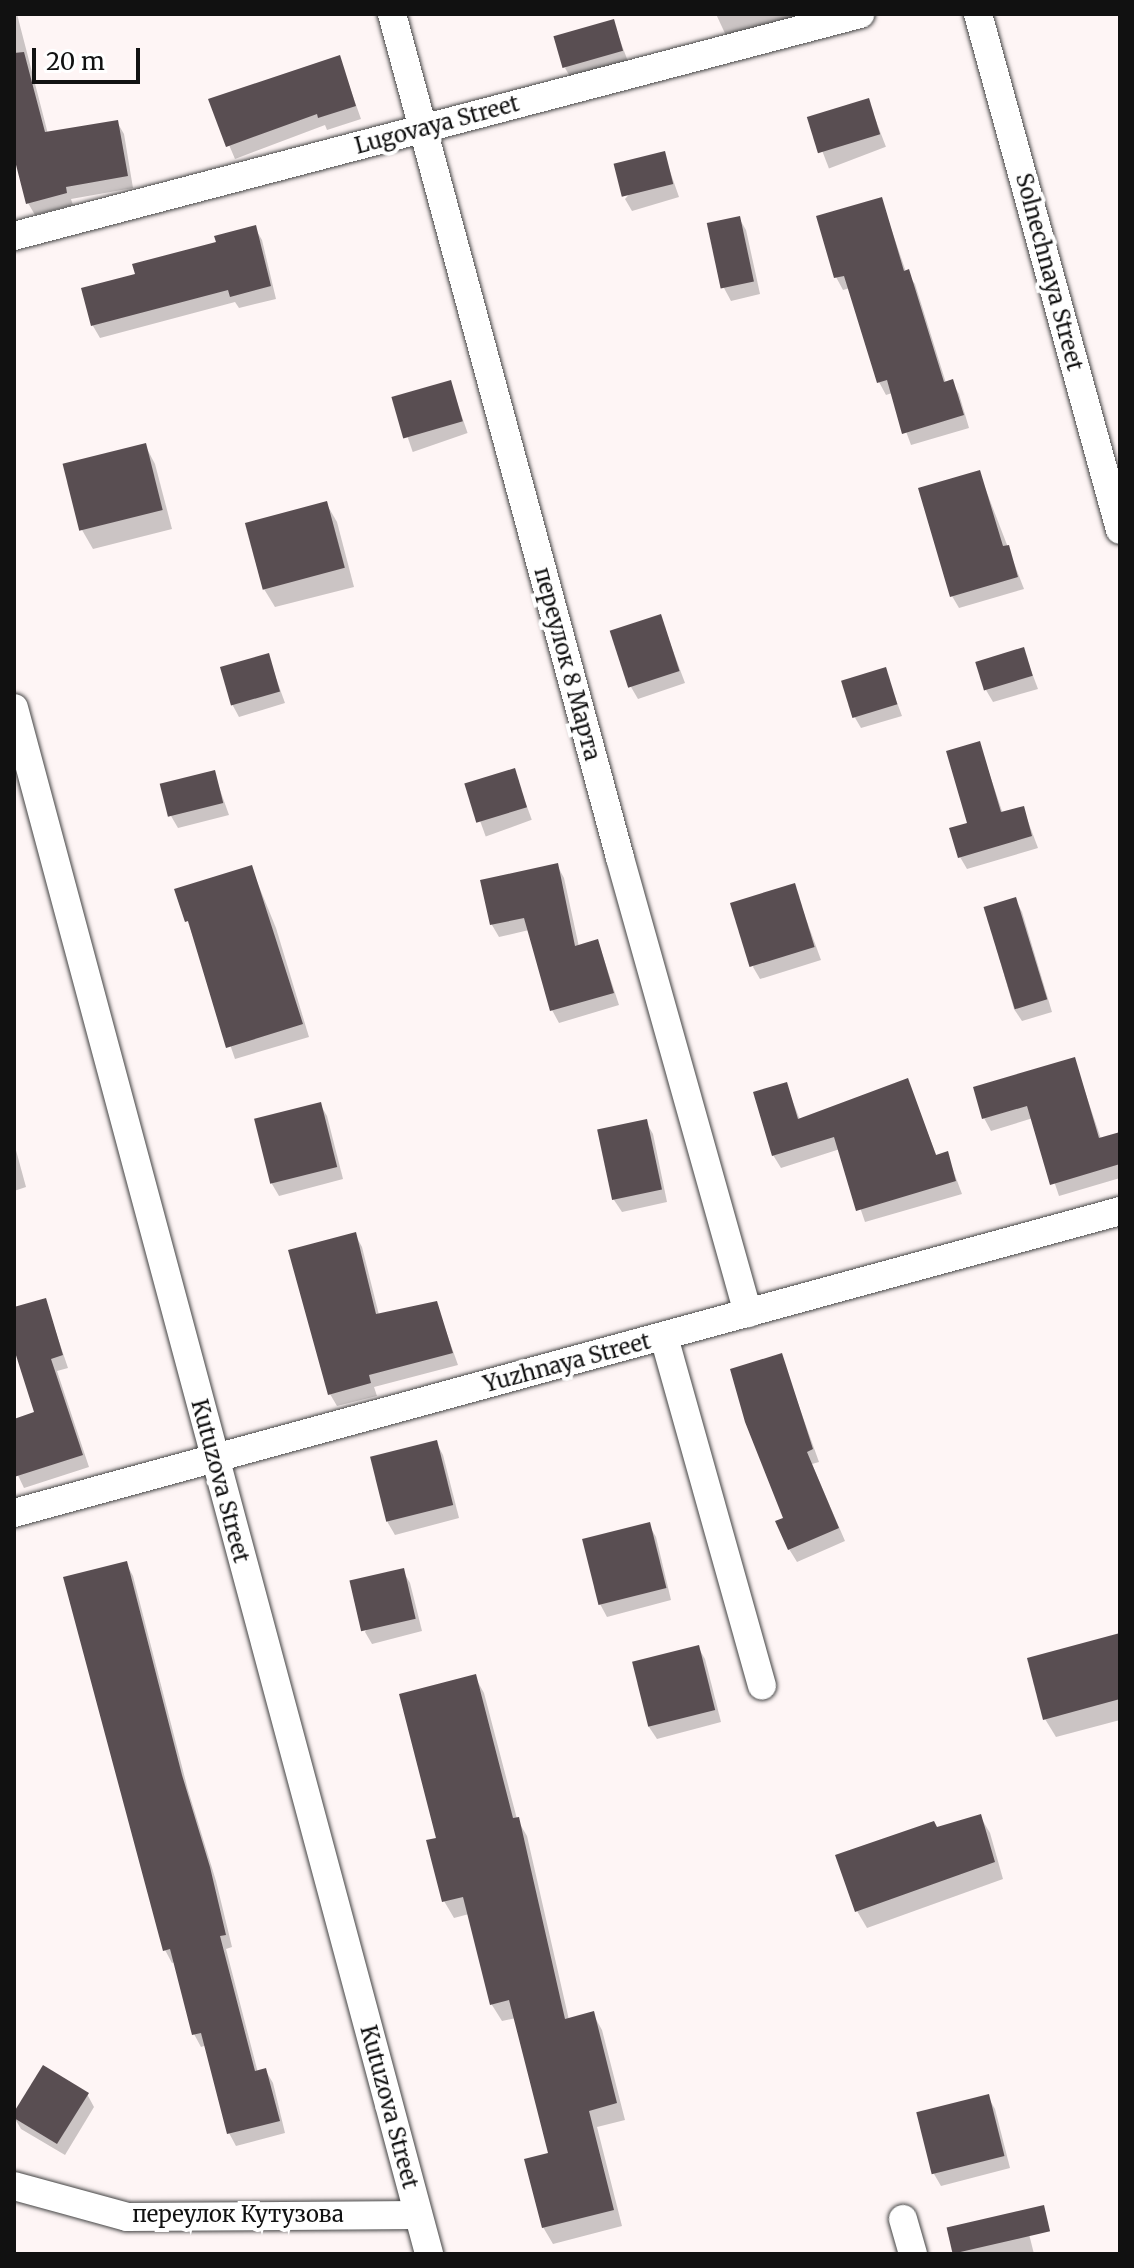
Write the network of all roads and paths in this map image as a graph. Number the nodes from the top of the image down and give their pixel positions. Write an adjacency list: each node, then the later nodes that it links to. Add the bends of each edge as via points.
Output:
1 (392, 14): 4 (street, переулок 8 Марта)
2 (860, 14): 4 (street, Lugovaya Street)
3 (978, 14): 6 (street, Solnechnaya Street)
4 (421, 129): 5 (street, Lugovaya Street); 9 (street, переулок 8 Марта)
5 (14, 236)
6 (1120, 530)
7 (14, 708): 11 (street, Kutuzova Street)
8 (1120, 1211): 9 (street, Yuzhnaya Street)
9 (748, 1313): 10 (street, Yuzhnaya Street)
10 (664, 1337): 11 (street, Yuzhnaya Street); 13 (street)
11 (214, 1458): 12 (street, Yuzhnaya Street); 15 (street, Kutuzova Street)
12 (14, 1513)
13 (762, 1685)
14 (14, 2186): 15 (street, переулок Кутузова, via 127,2217)
15 (418, 2215): 17 (street, Kutuzova Street)
16 (903, 2219): 18 (street)
17 (429, 2254)
18 (913, 2254)

